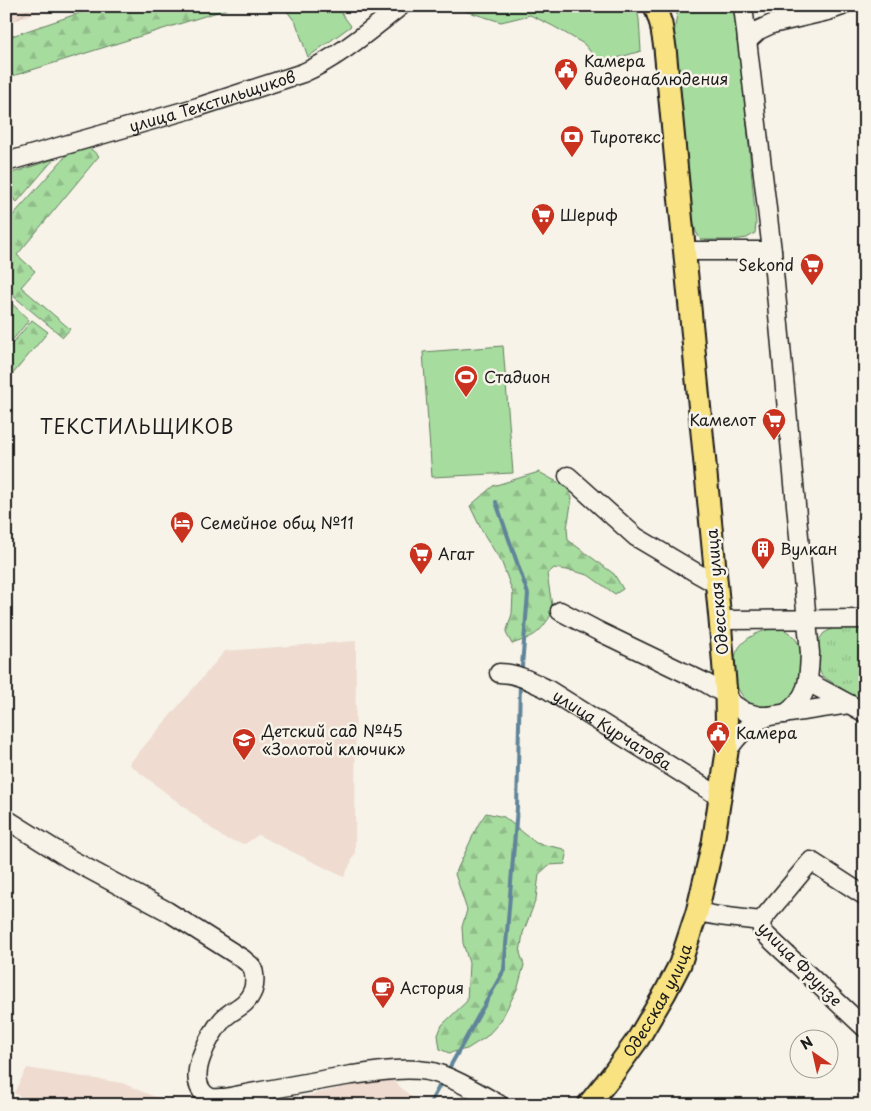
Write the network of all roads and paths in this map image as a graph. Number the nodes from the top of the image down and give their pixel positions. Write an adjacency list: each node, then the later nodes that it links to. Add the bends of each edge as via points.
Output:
1 (401, 6): 8 (street, улица Текстильщиков, via 334,56 303,73)
2 (655, 6): 7 (main road)
3 (669, 6): 7 (main road)
4 (743, 6): 6 (street)
5 (842, 6): 6 (street, via 772,24)
6 (747, 41): 10 (street)
7 (665, 48): 9 (main road, Одесская улица)
8 (6, 162)
9 (684, 251): 10 (street); 12 (main road, Одесская улица)
10 (772, 251): 16 (street)
11 (568, 476): 12 (street, via 636,536)
12 (716, 584): 15 (main road, Одесская улица)
13 (560, 611): 19 (street)
14 (865, 619): 16 (street)
15 (720, 620): 16 (street); 19 (main road, Одесская улица)
16 (807, 620): 18 (street)
17 (498, 673): 24 (street, улица Курчатова, via 527,679 547,689)
18 (808, 682): 20 (street); 22 (street, via 799,702)
19 (726, 695): 22 (street, via 745,712 759,716); 23 (main road, Одесская улица)
20 (849, 704): 21 (street); 22 (street)
21 (865, 713)
22 (778, 715): 23 (street, via 759,720 742,732)
23 (727, 752): 24 (main road, Одесская улица)
24 (720, 797): 27 (main road, Одесская улица)
25 (6, 819): 30 (street, via 70,859 167,911 252,968 254,983 249,997 224,1018 200,1061 197,1077 200,1089 210,1098 381,1071 427,1070)
26 (865, 896): 28 (street, via 811,862)
27 (697, 912): 28 (street, улица Фрунзе); 31 (main road, Одесская улица, via 680,964 665,993 638,1039)
28 (761, 921): 29 (street, улица Фрунзе, via 762,930 768,937)
29 (865, 1028)
30 (500, 1105)
31 (588, 1105)

